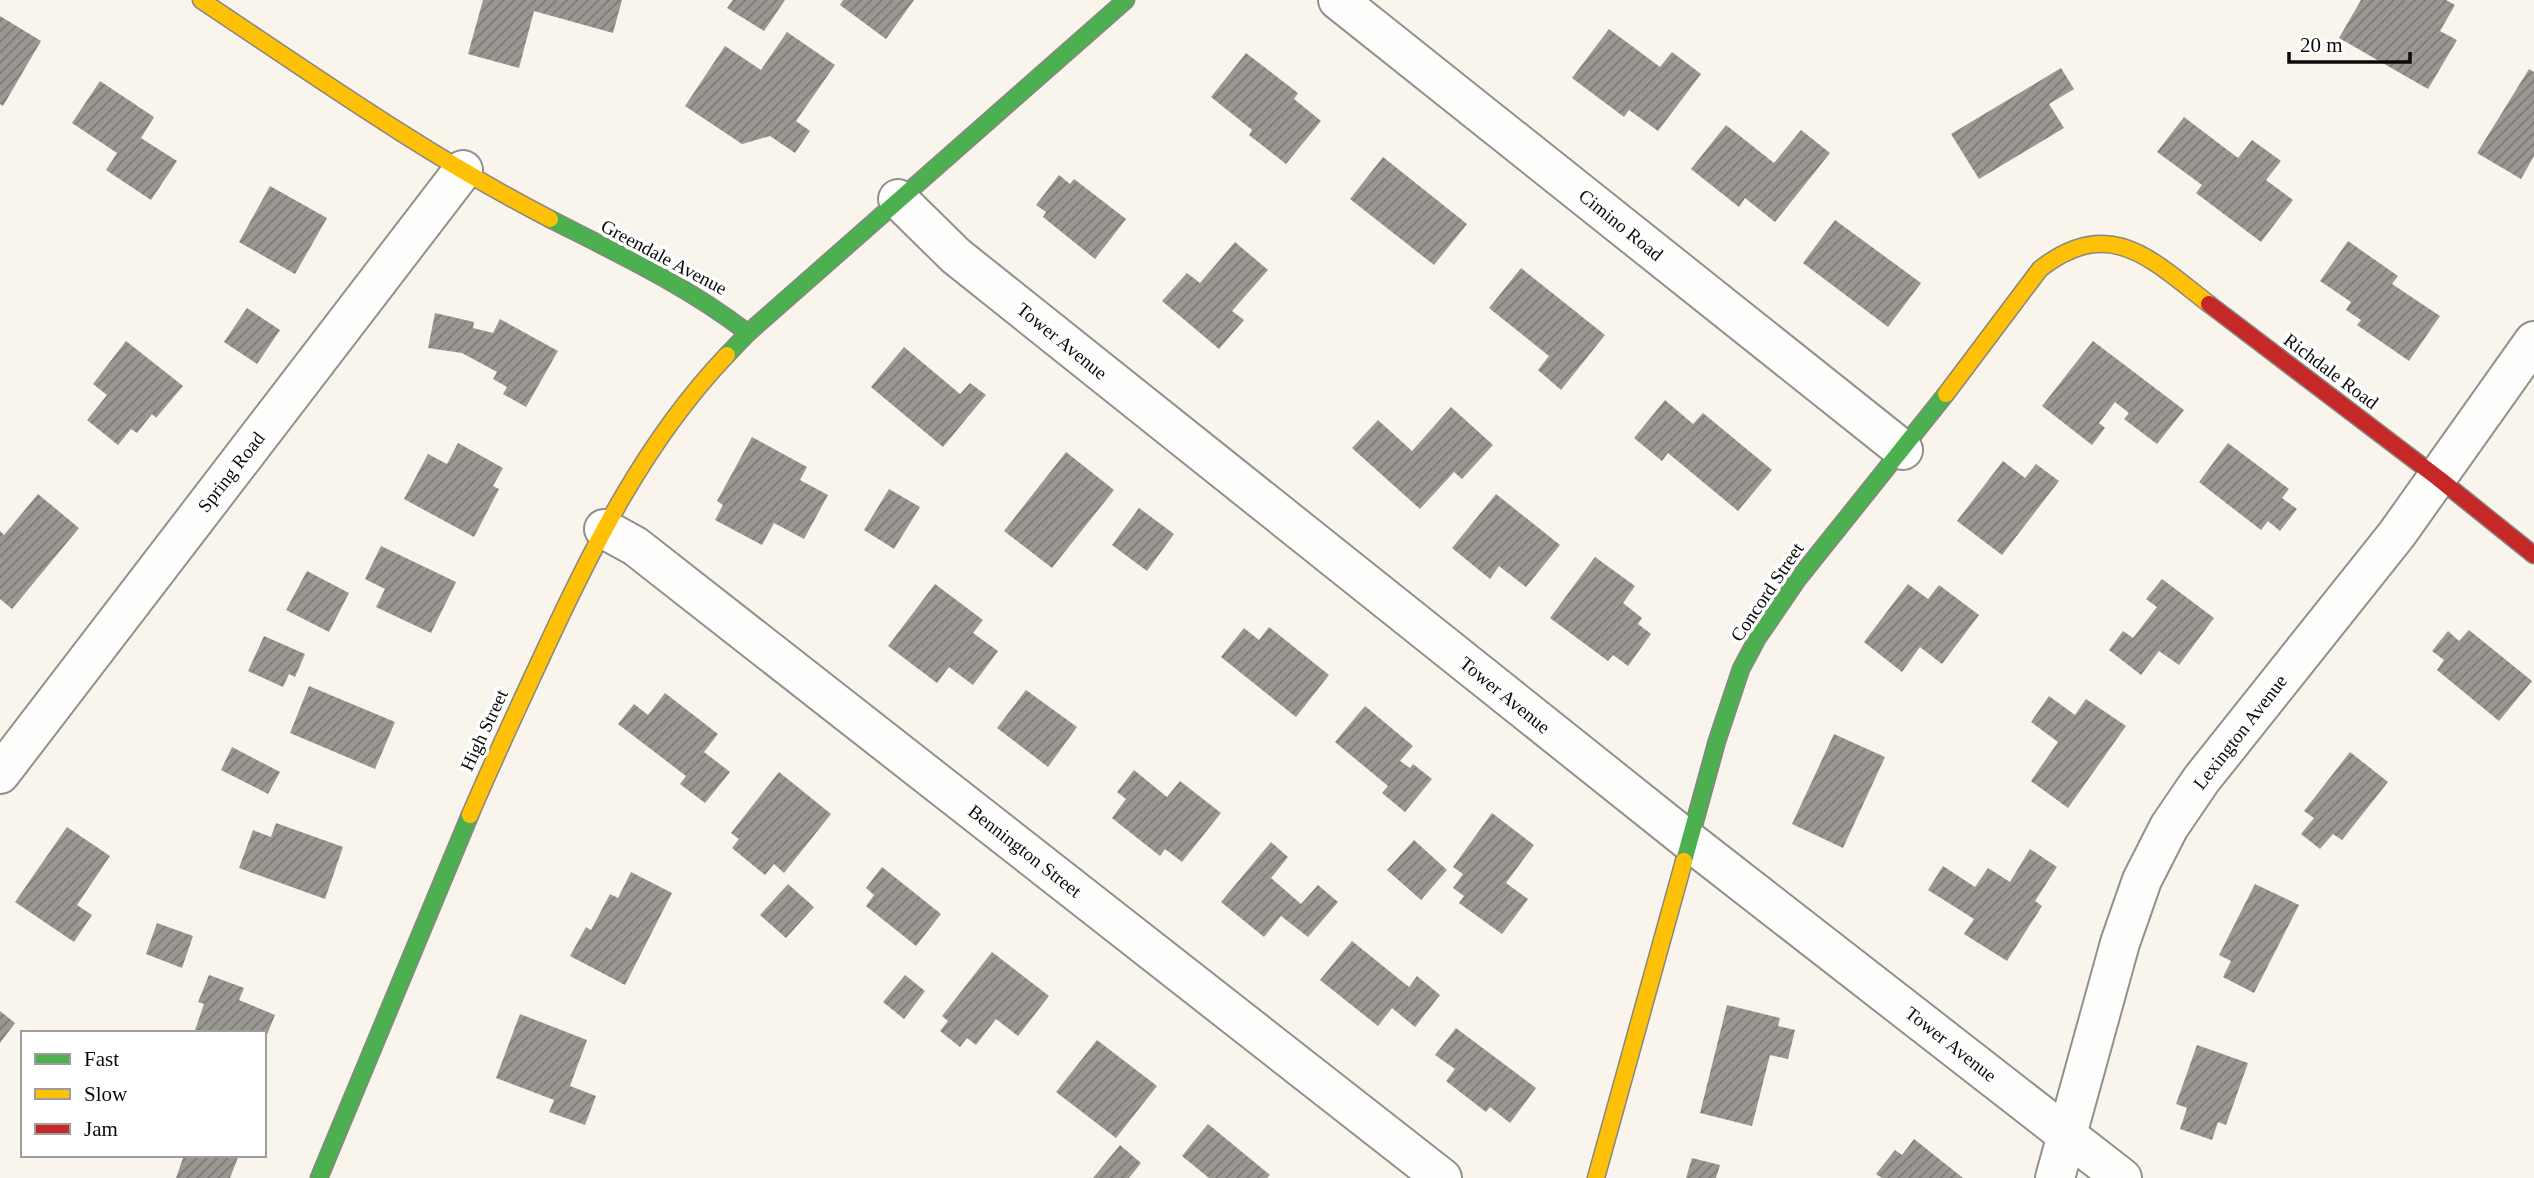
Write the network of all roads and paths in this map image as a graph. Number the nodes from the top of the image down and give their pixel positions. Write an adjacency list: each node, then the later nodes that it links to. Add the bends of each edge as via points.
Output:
1 (201, 0): 4 (street, Greendale Avenue)
2 (1126, 0): 5 (street)
3 (1338, 0): 9 (street, Cimino Road)
4 (463, 170): 7 (street, Greendale Avenue, via 683,287); 13 (street, Spring Road)
5 (898, 199): 7 (street); 14 (street, Tower Avenue, via 956,256)
6 (2092, 243): 9 (street, Concord Street, via 2064,252 2040,270); 10 (street, Richdale Road, via 2123,245 2152,260)
7 (748, 334): 11 (street, High Street, via 672,419)
8 (2534, 341): 10 (street, Lexington Avenue)
9 (1903, 450): 14 (street, Concord Street, via 1798,579 1757,639 1729,703)
10 (2438, 478): 12 (street, Richdale Road); 15 (street, Lexington Avenue, via 2201,780 2159,845 2120,943)
11 (604, 529): 16 (street, High Street, via 489,769); 17 (street, Bennington Street, via 635,547)
12 (2534, 555)
13 (0, 774)
14 (1689, 841): 15 (street, Tower Avenue); 18 (street, Concord Street)
15 (2068, 1135): 19 (street, Lexington Avenue); 20 (street, Tower Avenue)
16 (319, 1178)
17 (1442, 1178)
18 (1596, 1178)
19 (2055, 1178)
20 (2122, 1178)

